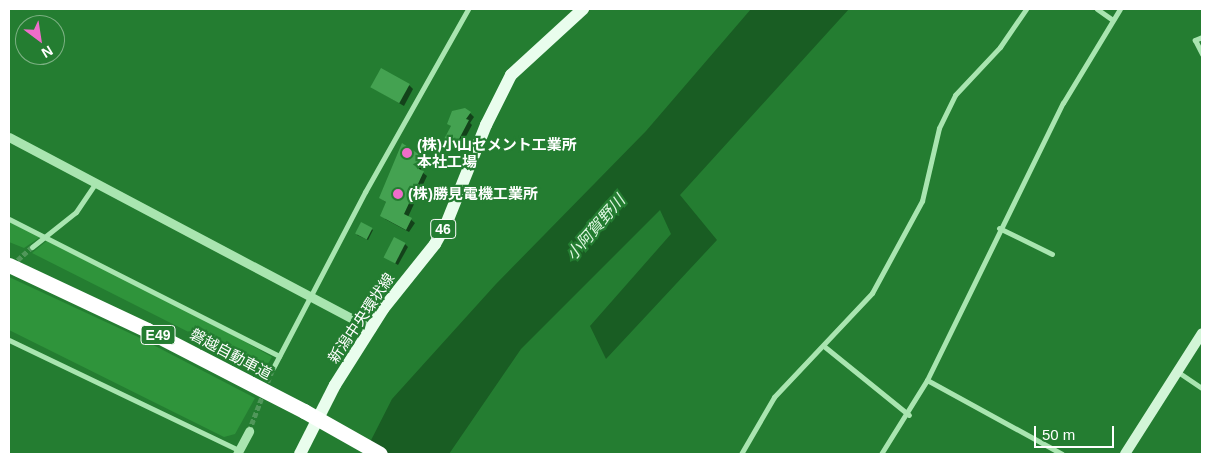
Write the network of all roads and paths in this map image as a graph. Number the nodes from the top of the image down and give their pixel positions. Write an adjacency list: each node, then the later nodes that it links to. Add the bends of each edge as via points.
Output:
1 (468, 9): 17 (street, via 365,192)
2 (584, 9): 18 (main road, 新潟中央環状線 / 46, via 511,75 486,125 448,222)
3 (1026, 9): 21 (street, via 1000,47 955,95 939,128 922,201 907,233 872,293)
4 (1097, 9): 6 (street)
5 (1120, 9): 6 (street)
6 (1112, 20): 12 (street, via 1063,103)
7 (1202, 37): 8 (street, via 1195,40)
8 (1202, 54)
9 (9, 138): 10 (street)
10 (95, 184): 13 (street, via 76,212); 17 (street)
11 (9, 219): 13 (street)
12 (999, 228): 15 (street); 25 (street)
13 (46, 235): 14 (street); 22 (street)
14 (32, 247)
15 (1052, 254)
16 (9, 265): 31 (highway, 磐越自動車道 / E49, bridge, via 155,334)
17 (311, 298): 18 (street); 22 (street)
18 (371, 329): 30 (main road, 新潟中央環状線 / 46, via 335,385)
19 (1202, 333): 24 (main road)
20 (9, 340): 29 (street)
21 (825, 347): 27 (street); 32 (street, via 774,398)
22 (278, 356): 23 (street)
23 (273, 368)
24 (1178, 372): 26 (street); 35 (main road)
25 (927, 380): 27 (street); 34 (street)
26 (1202, 388)
27 (909, 414): 33 (street)
28 (249, 431): 29 (street)
29 (238, 452)
30 (300, 454)
31 (380, 454)
32 (741, 454)
33 (881, 454)
34 (1062, 454)
35 (1125, 454)

